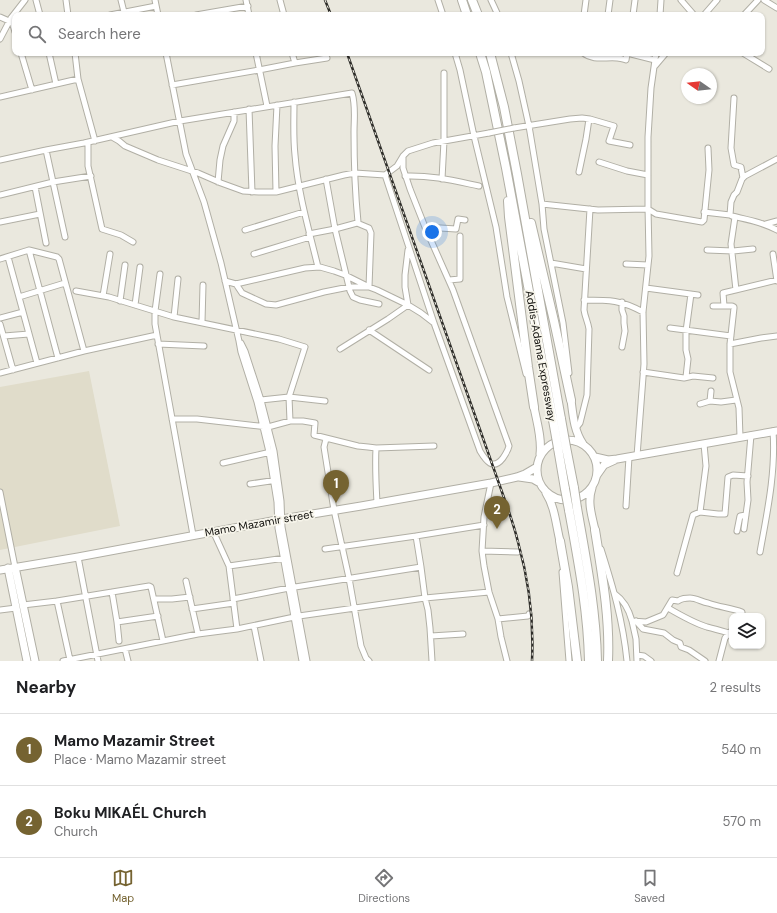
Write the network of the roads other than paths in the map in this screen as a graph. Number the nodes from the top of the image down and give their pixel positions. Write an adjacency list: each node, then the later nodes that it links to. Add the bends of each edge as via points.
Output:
1 (25, 0): 23 (street)
2 (36, 0): 24 (street)
3 (66, 0): 25 (street)
4 (121, 0): 26 (street)
5 (155, 0): 20 (street)
6 (246, 0): 21 (street)
7 (280, 0): 30 (street)
8 (438, 0): 31 (street)
9 (462, 0): 32 (highway)
10 (472, 0): 33 (highway)
11 (491, 0): 34 (street)
12 (586, 0): 35 (street)
13 (610, 0): 36 (street)
14 (635, 0): 37 (street)
15 (661, 0): 38 (street)
16 (717, 0): 40 (street)
17 (757, 0): 41 (street)
18 (764, 0): 22 (street)
19 (683, 1): 39 (street)
20 (156, 6): 26 (street); 27 (street)
21 (248, 6): 28 (street); 29 (street)
22 (777, 8)
23 (16, 12)
24 (39, 12)
25 (68, 12)
26 (124, 12)
27 (157, 12)
28 (213, 12)
29 (249, 12)
30 (283, 12)
31 (442, 12)
32 (466, 12)
33 (477, 12)
34 (497, 12)
35 (584, 12)
36 (608, 12)
37 (633, 12)
38 (660, 12)
39 (692, 12)
40 (707, 12)
41 (747, 12)
42 (0, 17): 44 (street)
43 (12, 17): 44 (street)
44 (10, 20): 45 (street); 46 (street)
45 (12, 25)
46 (0, 39)
47 (22, 56): 74 (street)
48 (50, 56): 72 (street)
49 (75, 56): 71 (street)
50 (167, 56): 73 (street)
51 (257, 56): 69 (street)
52 (293, 56): 66 (street)
53 (456, 56): 85 (street)
54 (481, 56): 105 (highway, Addis-Adama Expressway)
55 (491, 56): 100 (highway, Addis-Adama Expressway, via 504,108)
56 (512, 56): 84 (street)
57 (587, 56): 58 (street)
58 (601, 56): 59 (street, via 626,60)
59 (627, 56)
60 (639, 56): 65 (street)
61 (656, 56): 65 (street)
62 (663, 56): 67 (street)
63 (748, 56): 68 (street)
64 (327, 58): 66 (street)
65 (655, 60): 67 (street)
66 (295, 63): 69 (street)
67 (655, 66): 102 (street, via 651,88)
68 (769, 69)
69 (259, 70): 73 (street); 79 (street)
70 (444, 73): 88 (street)
71 (78, 79): 72 (street); 87 (street)
72 (56, 84): 74 (street)
73 (172, 85): 83 (street)
74 (32, 90): 75 (street)
75 (0, 97)
76 (734, 98): 106 (street, via 731,148 734,165 741,167)
77 (294, 102): 78 (street); 99 (street, via 352,93 355,101); 111 (street, via 295,156)
78 (277, 105): 79 (street); 115 (street)
79 (267, 106): 80 (street)
80 (249, 109): 81 (street); 114 (street)
81 (234, 112): 83 (street); 110 (street, via 234,121 223,146)
82 (589, 119): 84 (street, via 570,119); 90 (street, via 614,126 609,141); 98 (street)
83 (180, 121): 86 (street); 97 (street, via 186,154)
84 (529, 126): 85 (street, bridge); 117 (street)
85 (474, 136): 88 (street); 222 (street, via 496,227 507,297)
86 (112, 137): 87 (street); 97 (street, via 125,146 158,160)
87 (95, 141): 89 (street)
88 (444, 141): 93 (street, via 408,151); 108 (street)
89 (88, 142): 92 (street); 103 (street, via 88,166)
90 (630, 145)
91 (708, 148): 121 (street, via 709,170)
92 (46, 150): 95 (street); 109 (street)
93 (403, 156): 101 (street, via 397,166); 104 (street)
94 (777, 159): 106 (street)
95 (0, 160)
96 (599, 162): 102 (street)
97 (193, 171): 110 (street); 159 (street)
98 (579, 172)
99 (355, 173): 101 (street); 107 (street); 127 (street)
100 (516, 174): 217 (highway, via 540,261); 224 (highway, Addis-Adama Expressway)
101 (385, 175): 138 (street)
102 (648, 175): 119 (street)
103 (91, 176): 109 (street); 136 (street, via 102,229)
104 (405, 176): 108 (street); 129 (street)
105 (508, 176): 222 (highway, via 509,217); 224 (highway, Addis-Adama Expressway)
106 (743, 178): 123 (street, via 731,202)
107 (326, 179): 111 (street); 130 (street)
108 (442, 179): 112 (street)
109 (53, 182): 113 (street); 135 (street)
110 (218, 182): 114 (street)
111 (299, 186): 115 (street); 120 (street)
112 (479, 186)
113 (34, 187): 116 (street); 122 (street)
114 (252, 192): 115 (street)
115 (276, 192)
116 (0, 195)
117 (542, 204): 118 (street); 148 (street)
118 (590, 209): 119 (street); 154 (street)
119 (648, 209): 121 (street, via 656,214 702,222); 151 (street)
120 (304, 212): 131 (street); 133 (street)
121 (704, 212): 123 (street)
122 (40, 214): 126 (street); 137 (street)
123 (732, 216): 128 (street); 142 (street)
124 (465, 220): 129 (street, via 458,219 456,229)
125 (777, 221): 128 (street)
126 (0, 222)
127 (358, 223): 130 (street); 165 (street, via 371,230)
128 (766, 224): 132 (street)
129 (425, 227): 158 (street)
130 (335, 229): 133 (street); 156 (street)
131 (245, 230)
132 (777, 230)
133 (310, 236): 144 (street); 153 (street)
134 (460, 236): 158 (street, via 460,279)
135 (65, 237)
136 (134, 242)
137 (46, 243)
138 (408, 247): 179 (street, via 405,287); 188 (street)
139 (753, 249): 142 (street)
140 (29, 250): 146 (street); 161 (street, via 57,257); 169 (street)
141 (707, 250): 142 (street)
142 (732, 251): 168 (street)
143 (110, 254): 172 (street)
144 (254, 254)
145 (773, 254): 160 (street)
146 (8, 257): 147 (street); 173 (street)
147 (0, 259)
148 (551, 263): 154 (street); 217 (street, via 564,323)
149 (626, 264): 151 (street)
150 (125, 265): 175 (street)
151 (648, 265): 166 (street)
152 (140, 267): 178 (street)
153 (318, 267): 156 (street); 163 (street)
154 (586, 269): 174 (street)
155 (160, 274): 182 (street)
156 (345, 275): 164 (street); 165 (street)
157 (178, 279): 185 (street)
158 (449, 280): 188 (street, via 509,446 500,462 491,464 480,451)
159 (225, 281): 163 (street); 191 (street)
160 (777, 281): 168 (street)
161 (65, 284): 169 (street); 205 (street)
162 (203, 284): 187 (street)
163 (236, 284): 164 (street, via 242,293 266,304 276,305)
164 (349, 287): 165 (street); 177 (street, via 353,297)
165 (369, 287): 179 (street)
166 (646, 288): 170 (street); 184 (street)
167 (76, 290): 172 (street)
168 (736, 290): 181 (street, via 723,293)
169 (40, 291): 173 (street); 206 (street)
170 (691, 294): 171 (street); 193 (street)
171 (698, 295)
172 (103, 296): 175 (street)
173 (19, 297): 183 (street)
174 (584, 300): 176 (street); 227 (street, via 585,318 589,329 587,395 580,423)
175 (120, 301): 178 (street)
176 (622, 302): 184 (street); 203 (street, via 625,331)
177 (379, 304)
178 (135, 305): 182 (street)
179 (408, 305): 188 (street); 192 (street)
180 (713, 306): 181 (street)
181 (724, 306): 197 (street, via 734,307)
182 (155, 311): 185 (street); 196 (street)
183 (23, 312): 186 (street); 194 (street)
184 (643, 312): 210 (street)
185 (174, 317): 187 (street)
186 (0, 318)
187 (202, 322): 191 (street)
188 (434, 323)
189 (0, 324): 195 (street)
190 (670, 328): 193 (street)
191 (236, 330): 199 (street); 215 (street, via 279,338 305,347)
192 (370, 330): 204 (street); 209 (street)
193 (686, 330): 197 (street); 212 (street)
194 (29, 334): 195 (street); 207 (street)
195 (4, 336): 208 (street)
196 (157, 336): 200 (street); 205 (street)
197 (731, 336): 201 (street)
198 (777, 336): 201 (street)
199 (239, 341): 216 (street); 226 (street)
200 (158, 344): 202 (street); 223 (street)
201 (730, 344): 218 (street, via 730,372)
202 (204, 346)
203 (622, 347)
204 (340, 349)
205 (84, 351): 206 (street)
206 (58, 358): 207 (street)
207 (37, 363): 208 (street)
208 (13, 370): 211 (street)
209 (429, 370)
210 (643, 372): 212 (street); 237 (street)
211 (0, 373)
212 (686, 377): 213 (street)
213 (713, 378)
214 (710, 391): 220 (street)
215 (289, 398): 216 (street); 219 (street); 225 (street)
216 (262, 400): 226 (street)
217 (571, 400): 227 (main road)
218 (736, 400): 220 (street); 230 (street, via 739,408)
219 (325, 401)
220 (710, 401): 221 (street)
221 (700, 404)
222 (534, 407): 239 (main road, via 541,446)
223 (172, 419): 226 (street, via 197,419); 264 (street)
224 (557, 420): 254 (highway, Addis-Adama Expressway, bridge)
225 (290, 421): 226 (street); 231 (street, via 303,420 315,424 314,435)
226 (265, 427): 236 (street)
227 (576, 428): 232 (main road)
228 (775, 431): 229 (main road); 271 (street, via 770,492)
229 (751, 435): 230 (main road); 244 (street)
230 (740, 437): 233 (main road)
231 (326, 439): 235 (street); 255 (street, via 324,447)
232 (583, 444): 238 (main road); 239 (main road, via 570,439 561,440 552,443)
233 (704, 444): 237 (main road); 256 (street, via 706,466)
234 (434, 446): 235 (street)
235 (376, 448): 252 (street)
236 (272, 452): 241 (street); 246 (street)
237 (633, 456): 240 (main road); 253 (street)
238 (595, 457): 240 (main road); 243 (main road)
239 (539, 458): 242 (main road)
240 (617, 459): 243 (main road, via 604,465)
241 (223, 463)
242 (537, 467): 245 (main road); 249 (main road, via 537,475)
243 (597, 476): 250 (main road)
244 (748, 476): 256 (street, via 728,477 725,514); 257 (street)
245 (517, 477): 247 (main road, Mamo Mazamir street); 249 (main road, via 533,479)
246 (276, 480): 248 (street); 258 (street)
247 (491, 483): 252 (main road, Mamo Mazamir street); 259 (street)
248 (250, 484)
249 (542, 486): 250 (main road, via 558,499 568,500 578,498); 266 (main road, via 554,511)
250 (593, 486): 261 (main road, via 590,505)
251 (0, 492): 276 (street)
252 (377, 503): 255 (main road, Mamo Mazamir street)
253 (626, 506)
254 (573, 509): 329 (highway, Addis-Adama Expressway); 330 (highway, Addis-Adama Expressway, via 593,606)
255 (334, 510): 258 (main road, Mamo Mazamir street); 267 (street)
256 (700, 512): 278 (street, via 693,515)
257 (746, 515): 260 (street); 263 (street, via 740,516)
258 (280, 519): 262 (main road, Mamo Mazamir street); 273 (street)
259 (484, 525): 265 (street); 269 (street)
260 (744, 529)
261 (595, 530): 284 (street); 331 (highway, via 607,614)
262 (213, 531): 264 (main road, Mamo Mazamir street); 274 (street)
263 (737, 531)
264 (193, 535): 272 (main road, Mamo Mazamir street)
265 (416, 536): 267 (street); 275 (street)
266 (560, 541): 327 (street); 328 (highway)
267 (342, 546): 268 (street); 279 (street)
268 (324, 549)
269 (482, 551): 270 (street); 283 (street)
270 (518, 552)
271 (760, 552)
272 (78, 557): 276 (main road, Mamo Mazamir street); 285 (street)
273 (285, 557): 274 (street); 281 (street)
274 (229, 566): 290 (street)
275 (421, 567): 279 (street); 287 (street)
276 (12, 568): 277 (main road, Mamo Mazamir street); 291 (main road)
277 (0, 570)
278 (677, 572)
279 (349, 578): 281 (street); 292 (street)
280 (186, 580): 286 (street)
281 (291, 588): 290 (street); 299 (street)
282 (112, 592): 285 (street); 288 (street, via 149,586 152,587); 302 (street)
283 (489, 592): 287 (street); 300 (street)
284 (615, 594): 301 (street, via 629,610); 332 (street)
285 (85, 596): 289 (street); 313 (street)
286 (190, 597): 288 (street); 294 (street)
287 (425, 598): 292 (street); 309 (street)
288 (154, 599): 298 (street)
289 (57, 601): 291 (street); 315 (street)
290 (233, 601): 294 (street); 304 (street)
291 (19, 606): 295 (street); 316 (main road); 317 (main road)
292 (354, 608): 299 (street); 324 (street, via 361,646)
293 (668, 608): 296 (street, via 672,600 692,597); 301 (street, via 662,615 646,622); 305 (street, via 707,627)
294 (192, 609): 307 (street)
295 (0, 610)
296 (742, 613)
297 (530, 614): 300 (street)
298 (158, 616): 302 (street); 311 (street)
299 (296, 617): 303 (street); 322 (street); 323 (street)
300 (498, 619): 326 (street)
301 (634, 621): 314 (street); 335 (street, via 643,629 664,633)
302 (117, 622): 310 (street)
303 (254, 626): 304 (street); 321 (street)
304 (237, 629): 307 (street)
305 (729, 632)
306 (729, 633): 336 (street, via 724,638)
307 (198, 634): 311 (street)
308 (463, 634): 309 (street)
309 (431, 636): 325 (street)
310 (119, 641)
311 (163, 641): 312 (street)
312 (125, 649): 313 (street); 320 (street)
313 (96, 655): 315 (street); 319 (street)
314 (637, 655): 333 (street); 334 (street)
315 (70, 660): 318 (street)
316 (27, 661)
317 (35, 661)
318 (64, 661)
319 (98, 661)
320 (128, 661)
321 (262, 661)
322 (302, 661)
323 (307, 661)
324 (369, 661)
325 (432, 661)
326 (507, 661)
327 (569, 661)
328 (577, 661)
329 (589, 661)
330 (597, 661)
331 (608, 661)
332 (627, 661)
333 (637, 661)
334 (651, 661)
335 (705, 661)
336 (719, 661)

